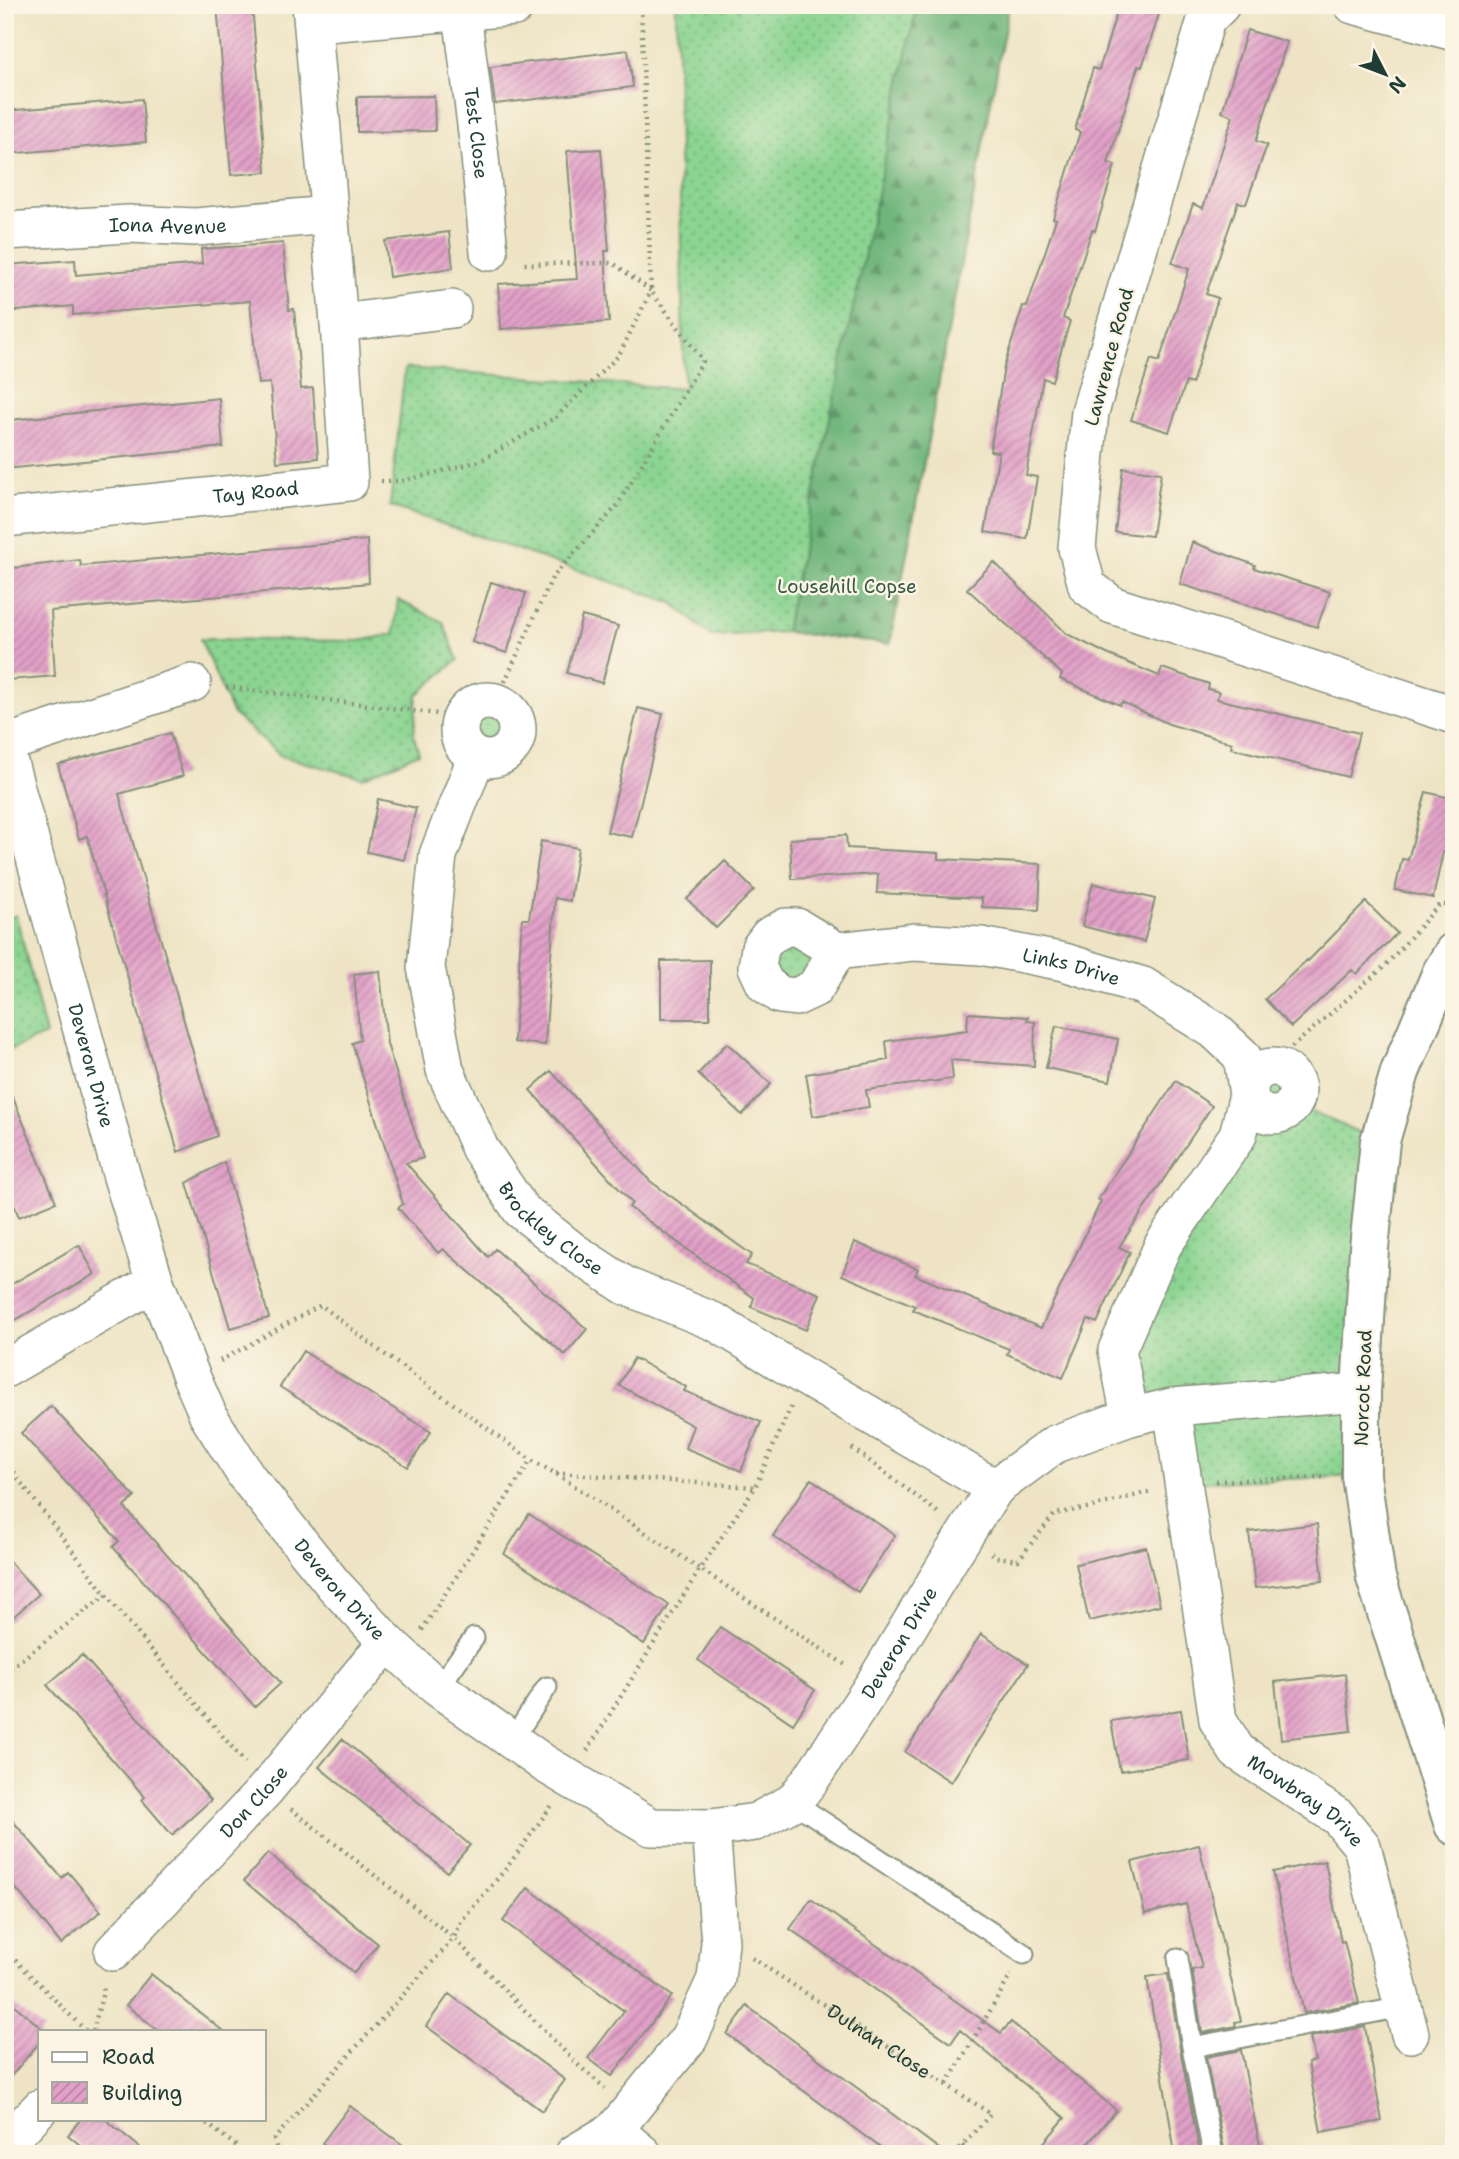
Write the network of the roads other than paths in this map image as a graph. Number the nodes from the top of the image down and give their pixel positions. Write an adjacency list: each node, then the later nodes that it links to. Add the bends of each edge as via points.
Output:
1 (517, 5): 5 (street)
2 (1221, 5): 15 (street, Lawrence Road, via 1206,20 1090,412 1077,548 1087,586 1112,605)
3 (1353, 5): 7 (street)
4 (387, 12): 5 (street); 6 (street)
5 (462, 13): 10 (street, Test Close)
6 (312, 15): 8 (street)
7 (1454, 32)
8 (328, 215): 9 (street, Iona Avenue, via 196,227 129,224); 12 (street)
9 (5, 231)
10 (489, 251)
11 (452, 309): 12 (street)
12 (339, 323): 13 (street, Tay Road, via 349,482)
13 (5, 518)
14 (192, 683): 16 (street)
15 (1454, 715)
16 (5, 746): 22 (street, Deveron Drive, via 118,1164)
17 (476, 758): 17 (street, via 465,749 458,733 461,717 479,701 496,701 509,709 517,724 516,741 499,758); 27 (street, Brockley Close, via 438,855 426,967 445,1070 480,1149 521,1210 574,1252 626,1286 716,1322 805,1377)
18 (837, 951): 21 (street, Links Drive, via 914,942 981,946 1064,962 1143,986 1214,1030 1242,1056)
19 (1454, 952): 24 (street, Norcot Road, via 1400,1072 1380,1141)
20 (1271, 1065): 21 (street, Links Drive, via 1255,1073)
21 (1248, 1095): 26 (street, Links Drive, via 1238,1135 1163,1245 1116,1350)
22 (155, 1282): 23 (street); 29 (street, Deveron Drive, via 209,1417 247,1477 334,1585)
23 (5, 1369)
24 (1361, 1392): 25 (street); 34 (street, Norcot Road, via 1361,1476 1376,1578)
25 (1172, 1407): 26 (street); 39 (street, Mowbray Drive, via 1218,1720 1237,1751 1338,1817 1362,1846)
26 (1130, 1417): 27 (street, via 1055,1444)
27 (986, 1517): 33 (street, Deveron Drive, bridge, via 950,1558 874,1684)
28 (474, 1638): 31 (lane)
29 (396, 1650): 31 (street, Deveron Drive); 36 (street, Don Close)
30 (547, 1687): 32 (lane)
31 (438, 1688): 32 (street, Deveron Drive)
32 (511, 1742): 35 (street, Deveron Drive, via 576,1770 651,1828)
33 (793, 1802): 35 (street, Deveron Drive, via 756,1822); 37 (lane)
34 (1454, 1825)
35 (711, 1828): 42 (street, via 720,1942 716,1979 690,2038)
36 (113, 1952)
37 (1024, 1954)
38 (1178, 1958): 40 (lane)
39 (1406, 2021): 40 (lane)
40 (1192, 2047): 46 (lane)
41 (38, 2110): 43 (street)
42 (614, 2130): 44 (street); 45 (street)
43 (5, 2145)
44 (574, 2154)
45 (643, 2154)
46 (1213, 2154)

